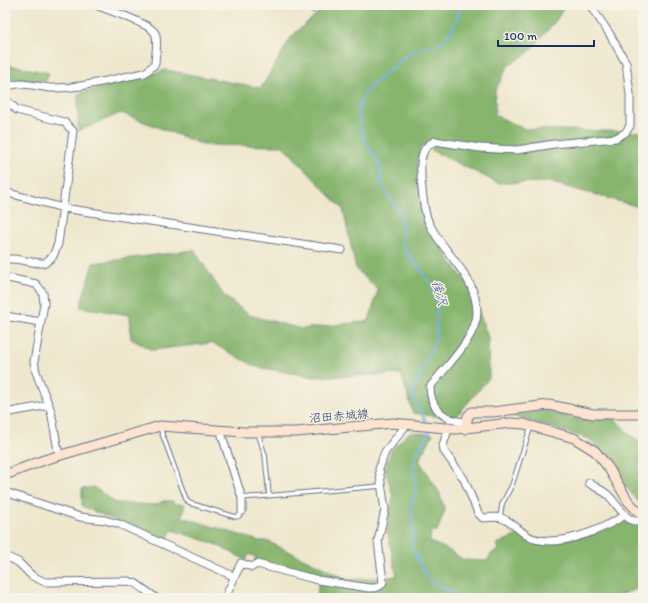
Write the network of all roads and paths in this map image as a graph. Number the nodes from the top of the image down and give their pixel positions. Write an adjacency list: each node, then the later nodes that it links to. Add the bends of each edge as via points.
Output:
1 (96, 5): 5 (street, via 144,24 154,31 155,64 152,67 145,73 76,87 51,88 14,84)
2 (306, 5): 4 (street)
3 (590, 5): 18 (street, via 626,63 630,94 630,126 625,133 616,138 517,150 480,148 435,141 428,144 422,155 428,221 473,288 477,314 466,341 430,387 430,394 441,415)
4 (315, 9)
5 (5, 89)
6 (5, 99): 8 (street, via 17,110 64,122 73,132)
7 (5, 192): 8 (street)
8 (63, 208): 9 (street); 10 (street, via 58,244 53,256 45,263 12,258)
9 (342, 250)
10 (5, 260)
11 (5, 276): 13 (street, via 36,284 43,293 44,304)
12 (5, 316): 13 (street)
13 (40, 322): 14 (street, via 34,362)
14 (49, 405): 15 (street); 24 (street)
15 (5, 413)
16 (643, 414): 18 (main road, via 593,414 556,406 541,406 507,411 472,412)
17 (407, 424): 21 (main road, 沼田赤城線); 23 (main road, 沼田赤城線, via 296,432); 27 (street, via 382,458 379,469)
18 (466, 425): 20 (main road, 沼田赤城線, via 511,423); 21 (main road, 沼田赤城線)
19 (160, 426): 22 (main road, 沼田赤城線); 24 (main road, 沼田赤城線); 31 (lane, via 160,433 189,503 236,517)
20 (531, 426): 33 (lane, via 512,485 502,504); 34 (main road, 沼田赤城線, via 574,438 595,452 608,467 628,501)
21 (444, 427): 33 (street, via 444,451 464,479 478,513 483,518)
22 (222, 431): 23 (main road, 沼田赤城線); 30 (street)
23 (258, 432): 29 (lane, via 265,455)
24 (59, 456): 25 (main road, 沼田赤城線)
25 (5, 475)
26 (589, 484): 32 (street, via 609,497)
27 (381, 486): 29 (lane); 36 (street, via 385,510 378,541 384,582 382,585 369,588 318,580 257,564 252,567 241,563)
28 (5, 492): 36 (street, via 80,517 119,524)
29 (269, 495): 30 (lane)
30 (242, 498): 31 (street)
31 (242, 512)
32 (625, 515): 33 (street, via 596,531 564,540 532,538); 34 (street, via 633,522)
33 (500, 518)
34 (643, 518)
35 (5, 556): 37 (street, via 12,558 32,576 45,582 128,581)
36 (234, 576): 38 (street)
37 (156, 598)
38 (224, 598)

